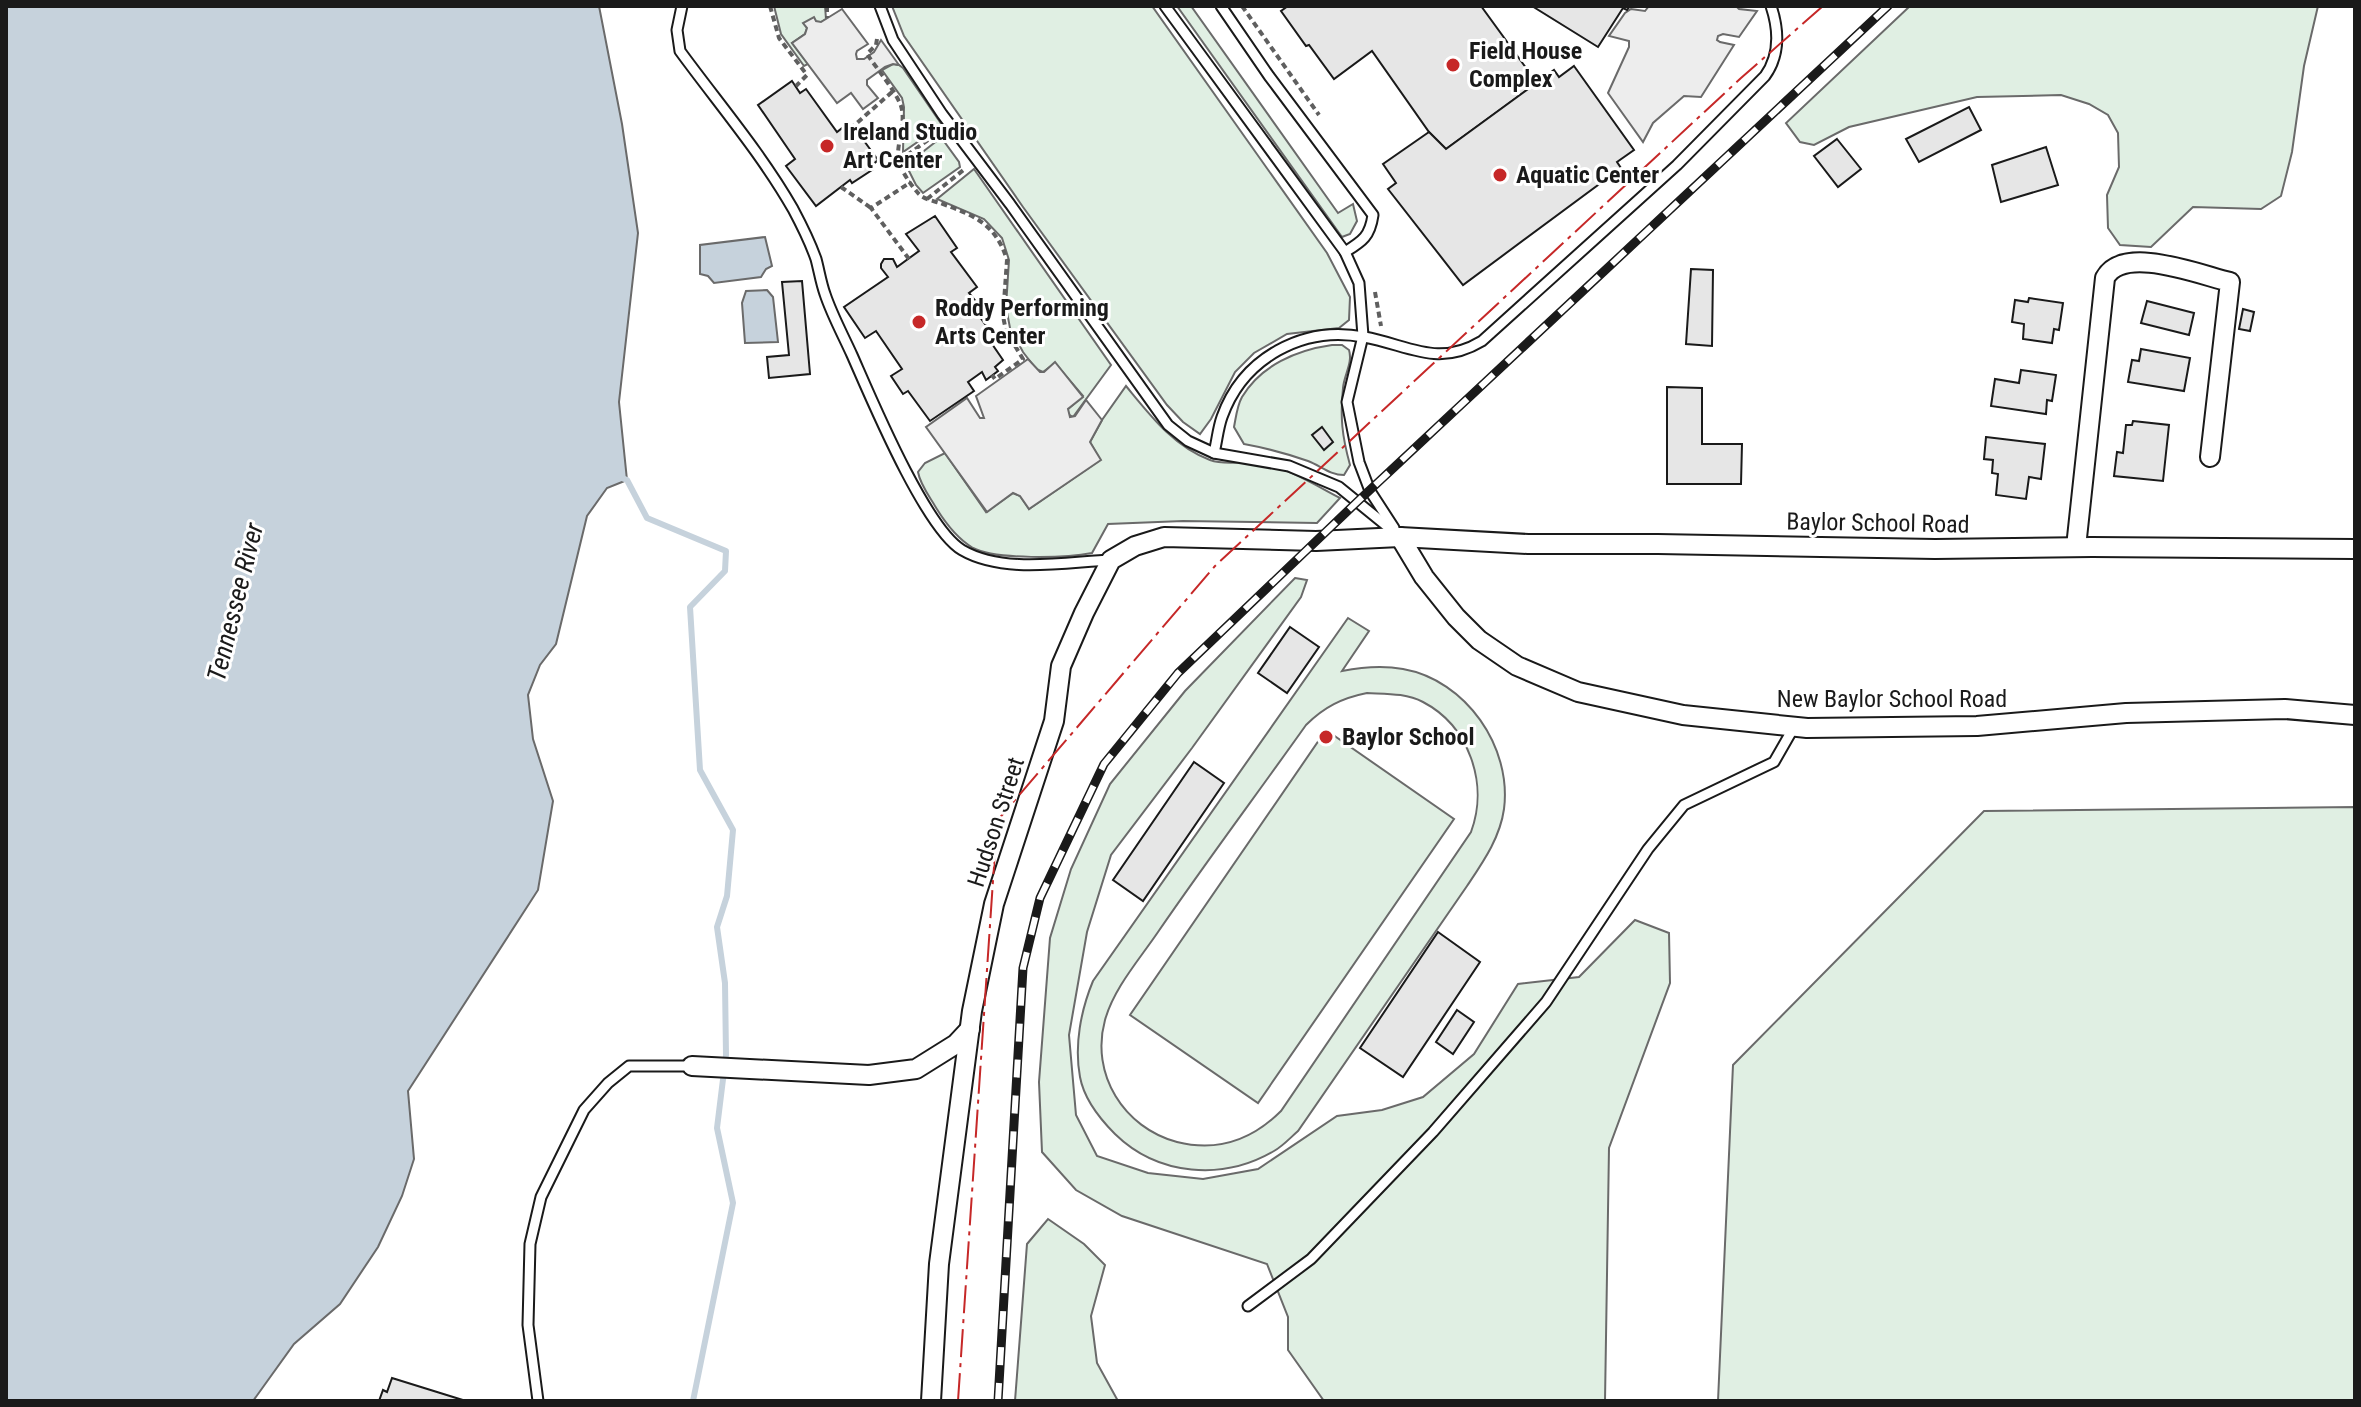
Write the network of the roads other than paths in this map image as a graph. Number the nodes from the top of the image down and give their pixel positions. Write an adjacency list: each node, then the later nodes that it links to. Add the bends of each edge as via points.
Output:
1 (682, 6): 13 (lane, via 680,51 793,209 874,405 941,530 960,549 984,559 1039,565)
2 (880, 6): 8 (lane, via 893,40 942,114 1168,425)
3 (1165, 6): 6 (lane)
4 (1221, 6): 6 (lane, via 1373,215 1371,230)
5 (1771, 6): 7 (lane, via 1777,50 1765,76 1677,165 1482,341 1465,351 1431,353)
6 (1345, 252): 7 (lane, via 1359,283)
7 (1363, 336): 8 (lane, via 1305,338 1270,355 1235,391 1221,418); 10 (lane, via 1347,402 1370,491)
8 (1214, 453): 10 (lane, via 1289,466 1339,487)
9 (2210, 457): 11 (street, via 2230,282 2146,261 2119,264 2105,278)
10 (1400, 537): 11 (street, Baylor School Road, via 1528,544); 13 (street, via 1164,537); 15 (street, New Baylor School Road, via 1456,617 1517,666 1578,692 1683,715)
11 (2076, 547): 12 (street, Baylor School Road)
12 (2355, 549)
13 (1111, 560): 16 (street, Hudson Street, via 1061,666 1054,721 994,904)
14 (2355, 715): 15 (street, New Baylor School Road, via 2285,709 2126,713 1977,726)
15 (1794, 727): 18 (lane, via 1774,762 1684,805 1648,849 1546,1002 1505,1050 1311,1259)
16 (970, 1029): 17 (street, via 916,1069 869,1075); 20 (street, Hudson Street, via 939,1264)
17 (692, 1066): 19 (lane, via 629,1066 608,1083 584,1110 541,1197 530,1244 528,1325)
18 (1248, 1306)
19 (538, 1401)
20 (931, 1401)

